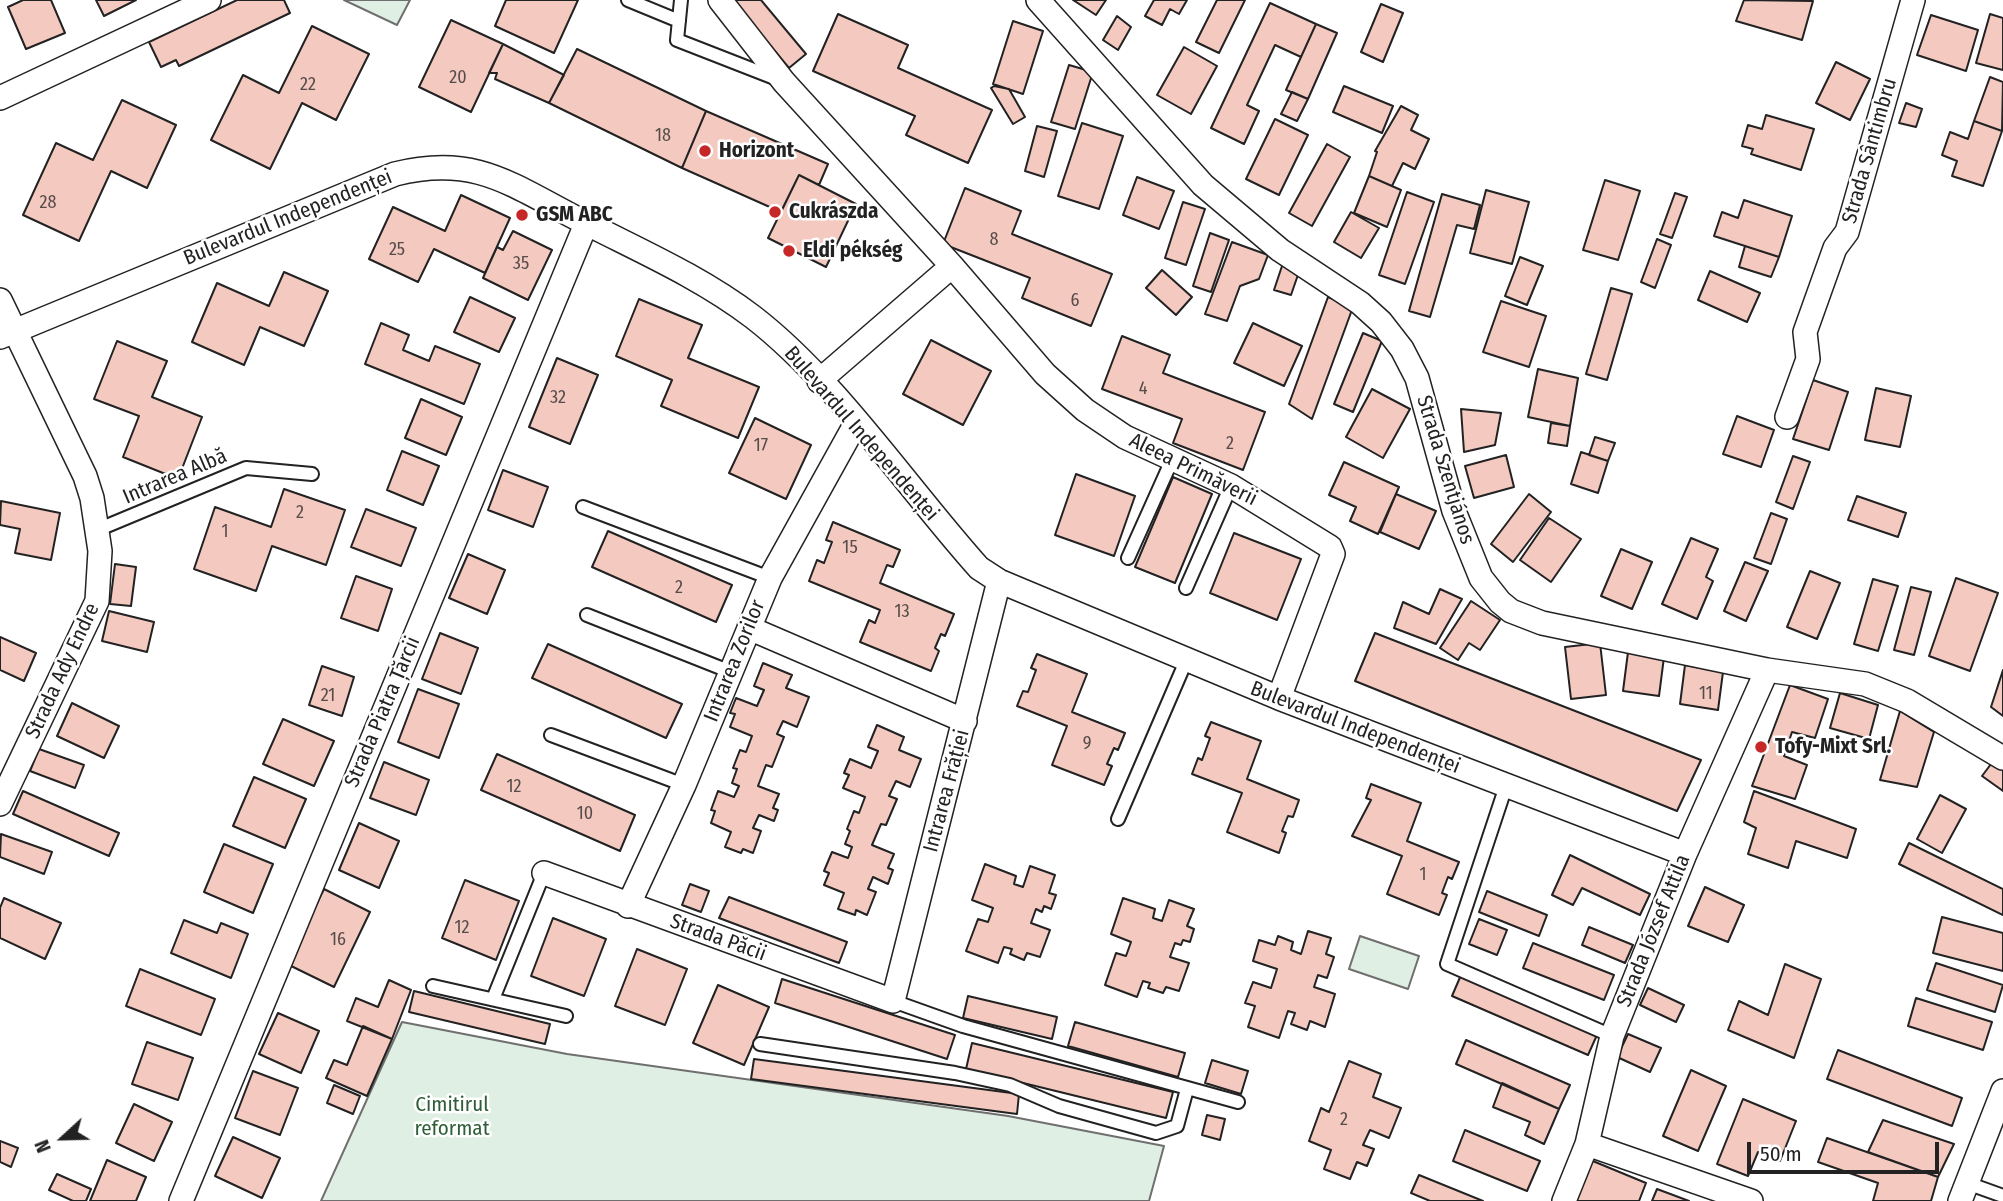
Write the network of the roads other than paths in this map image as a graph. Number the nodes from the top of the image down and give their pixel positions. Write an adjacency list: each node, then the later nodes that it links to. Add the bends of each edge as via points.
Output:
1 (209, 0): 9 (street)
2 (628, 0): 7 (lane)
3 (681, 0): 7 (lane)
4 (720, 0): 8 (street, Aleea Primăverii)
5 (1038, 0): 29 (street, Strada Szentjános, via 1203,185 1280,250 1360,303 1402,349 1424,397 1454,511 1481,578 1500,602 1542,623)
6 (1913, 0): 15 (street, Strada Sântimbru, via 1847,233 1835,248 1805,332 1808,359)
7 (679, 21): 8 (lane, via 677,40)
8 (784, 82): 11 (street, Aleea Primăverii)
9 (0, 99)
10 (586, 224): 13 (street, Bulevardul Independenței, via 494,176 454,166 420,168 363,184); 14 (street, Bulevardul Independenței, via 696,277 754,318); 54 (street, Strada Piatra Țărcii)
11 (952, 266): 14 (street); 17 (street, Aleea Primăverii, via 1045,374 1085,410)
12 (0, 300): 13 (street, Strada Ady Endre)
13 (8, 334): 21 (street, Strada Ady Endre, via 85,476)
14 (820, 382): 16 (street, Bulevardul Independenței)
15 (1787, 417)
16 (856, 423): 23 (street, Intrarea Zorilor); 24 (street, Bulevardul Independenței, via 979,568)
17 (1172, 460): 19 (street, Aleea Primăverii); 22 (lane)
18 (312, 474): 21 (lane, Intrarea Albă, via 246,468)
19 (1231, 485): 25 (lane); 31 (street, Aleea Primăverii, via 1323,541 1333,554)
20 (583, 508): 23 (lane)
21 (96, 530): 37 (street, Strada Ady Endre, via 100,551 97,601)
22 (1128, 558)
23 (769, 578): 27 (street, Intrarea Zorilor)
24 (999, 581): 28 (street, Bulevardul Independenței); 32 (street, Intrarea Frăției)
25 (1186, 588)
26 (587, 615): 30 (lane)
27 (749, 628): 30 (street, Intrarea Zorilor); 32 (street)
28 (1186, 662): 31 (street, Bulevardul Independenței); 38 (lane)
29 (1767, 670): 34 (street, Strada Szentjános, via 1865,684 1907,701); 39 (street, Strada József Attila)
30 (731, 672): 35 (street, Intrarea Zorilor)
31 (1279, 698): 36 (street, Bulevardul Independenței)
32 (965, 721): 44 (street, Intrarea Frăției)
33 (551, 735): 35 (lane)
34 (2003, 758)
35 (684, 785): 41 (street, Intrarea Zorilor)
36 (1506, 786): 39 (street, Bulevardul Independenței); 46 (lane, via 1447,964)
37 (0, 804)
38 (1118, 819)
39 (1685, 854): 46 (street, Strada József Attila)
40 (544, 873): 41 (street, Strada Păcii); 43 (lane)
41 (628, 906): 44 (street, Strada Păcii)
42 (433, 986): 43 (lane)
43 (493, 999): 45 (lane)
44 (892, 1001): 48 (lane, via 963,1026)
45 (566, 1016)
46 (1612, 1036): 51 (street, Strada József Attila)
47 (760, 1044): 48 (lane, via 1010,1085 1059,1106 1156,1133 1177,1126)
48 (1187, 1089): 50 (lane)
49 (2003, 1091): 52 (street)
50 (1238, 1102)
51 (1587, 1144): 55 (street, Strada József Attila); 56 (street)
52 (1964, 1192): 53 (lane)
53 (2003, 1196)
54 (181, 1201)
55 (1564, 1201)
56 (1751, 1201)

